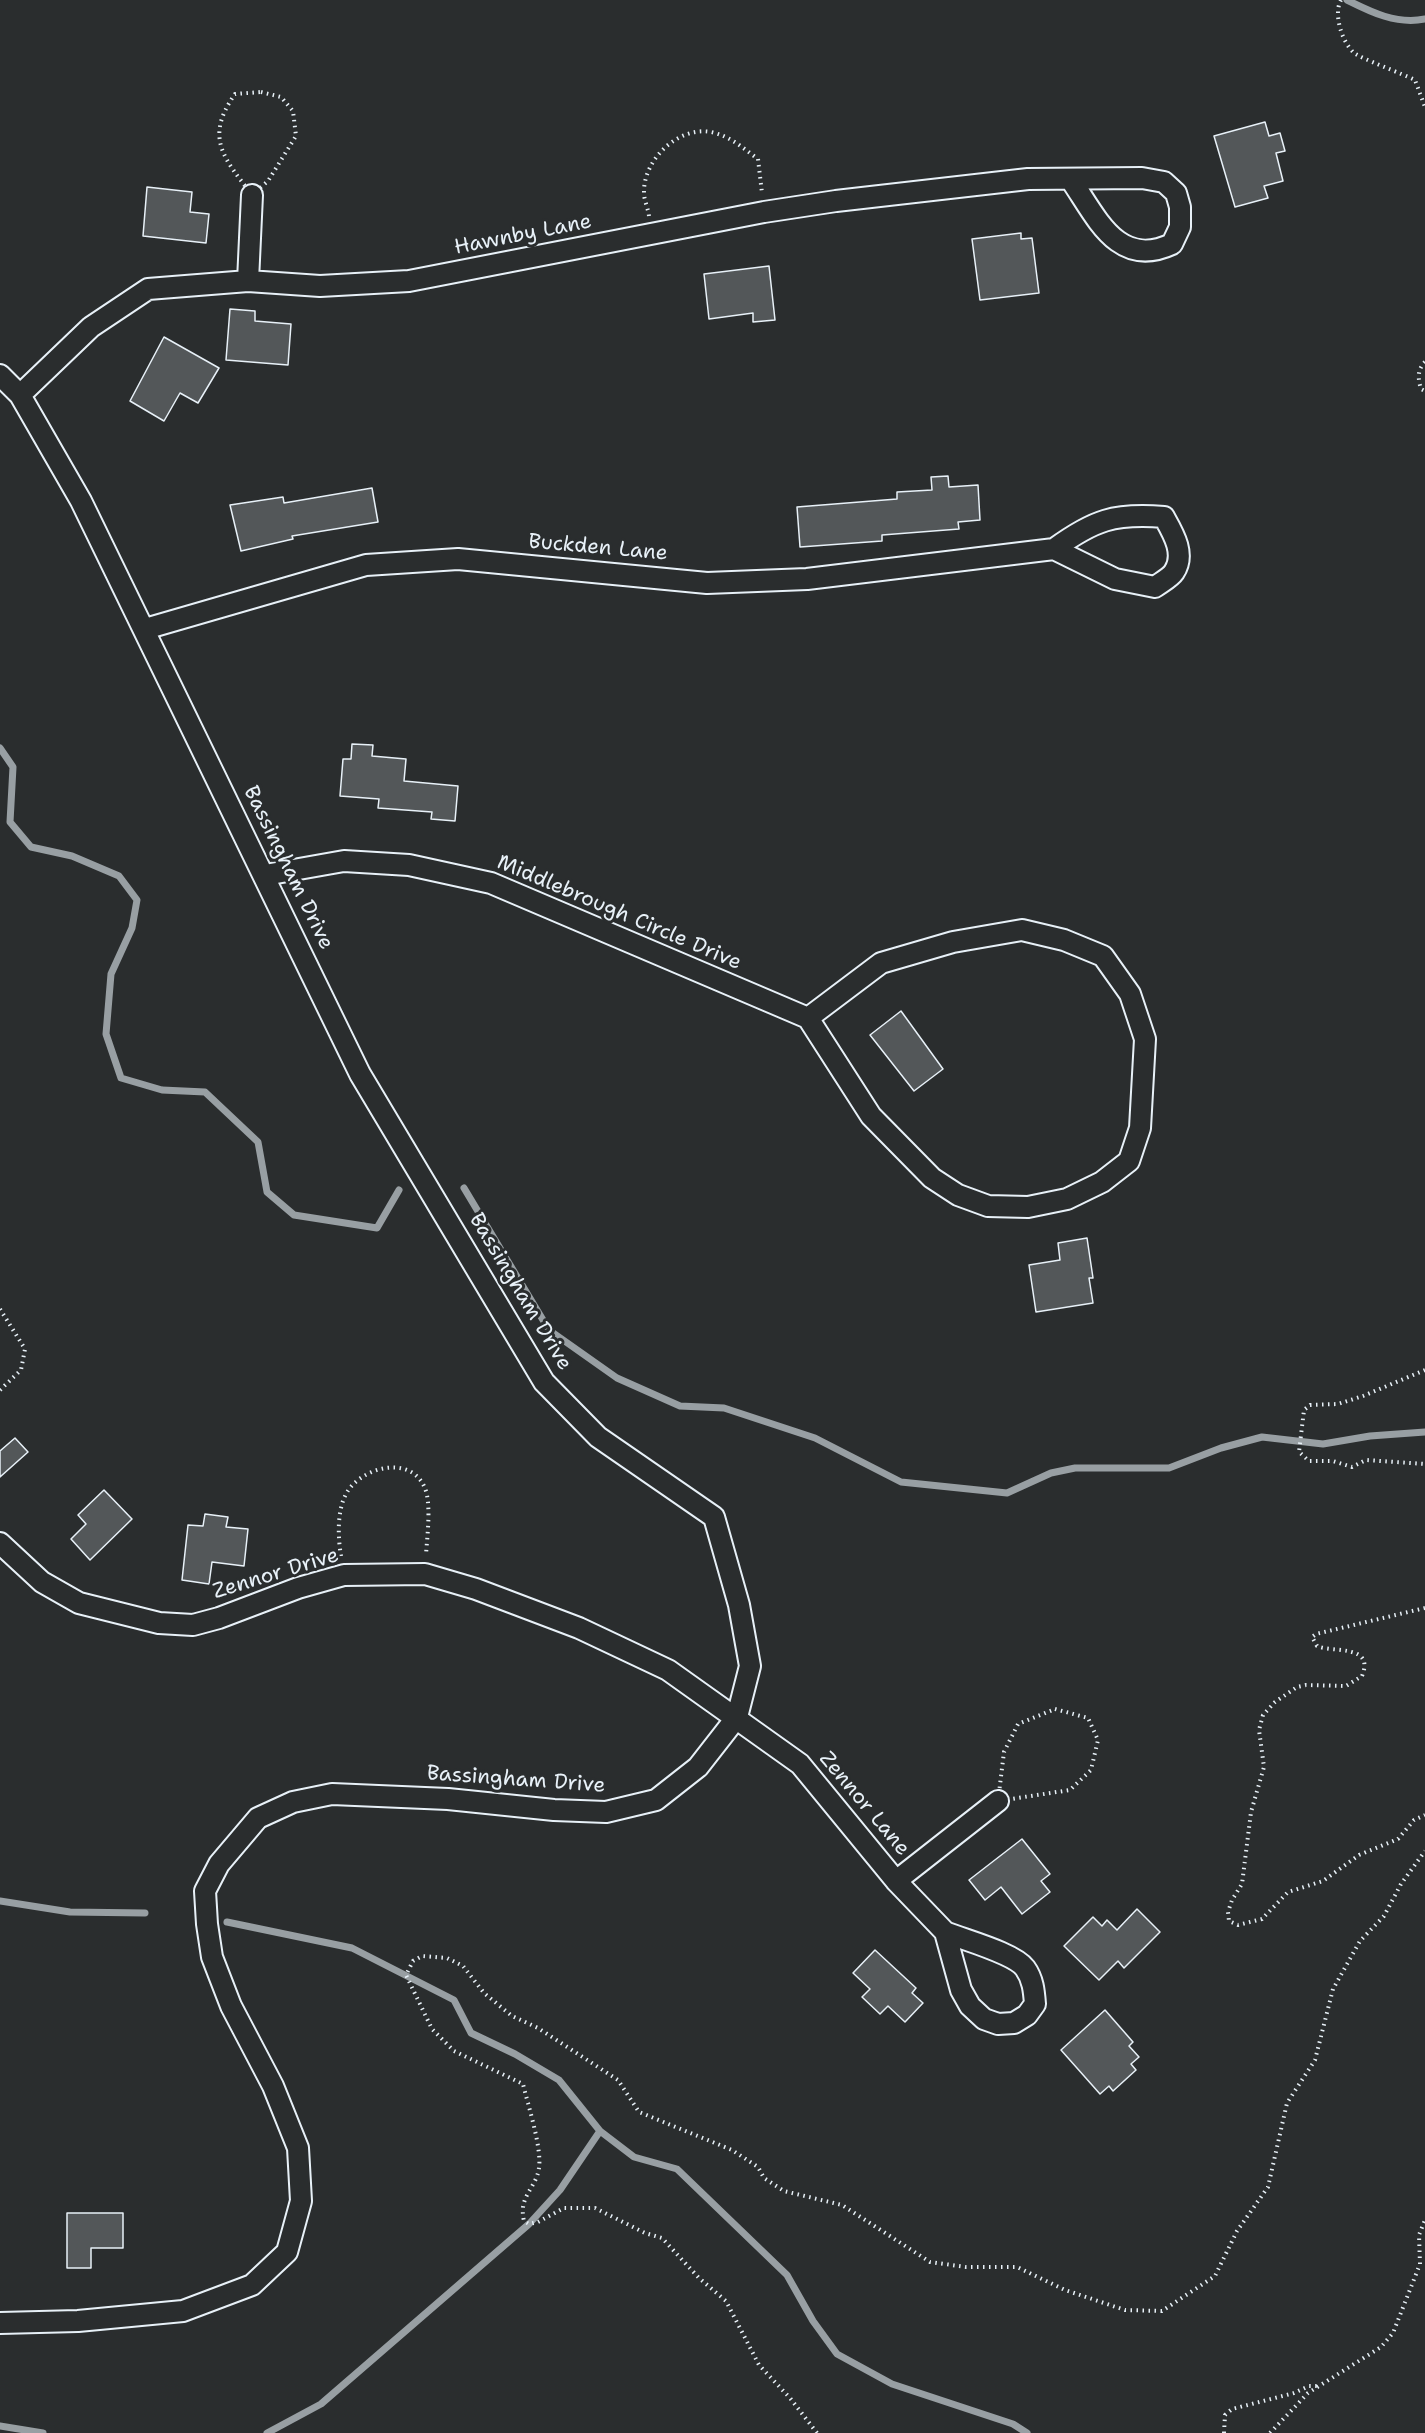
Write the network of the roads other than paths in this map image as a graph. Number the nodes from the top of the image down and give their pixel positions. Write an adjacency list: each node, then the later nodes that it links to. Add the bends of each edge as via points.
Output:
1 (1071, 180): 1 (street, Hawnby Lane, via 1142,178 1164,182 1176,193 1180,207 1180,227 1172,244 1155,252 1140,253 1125,247 1105,230); 3 (street, Hawnby Lane, via 1028,179 836,201 409,281 320,286)
2 (252, 195): 3 (street)
3 (249, 281): 5 (street, Hawnby Lane, via 148,289 91,327)
4 (0, 375): 5 (street, Bassingham Drive)
5 (20, 394): 7 (street, Bassingham Drive, via 81,501)
6 (1054, 549): 6 (street, Buckden Lane, via 1082,528 1129,514 1164,517 1178,542 1178,557 1174,572 1155,588 1114,579); 7 (street, Buckden Lane, via 807,579 707,583 458,559 366,565)
7 (145, 629): 8 (street, Bassingham Drive)
8 (265, 875): 9 (street, Middlebrough Circle Drive, via 344,861 409,865 491,883); 11 (street, Bassingham Drive, via 360,1074 544,1382 598,1437 714,1517 739,1605 750,1666)
9 (808, 1018): 9 (street, via 881,963 953,942 1022,930 1064,940 1103,956 1130,994 1145,1039 1140,1128 1129,1161 1102,1182 1067,1199 1028,1208 988,1206 958,1195 932,1178 871,1116)
10 (0, 1543): 11 (street, Zennor Drive, via 42,1582 79,1603 159,1623 193,1624 219,1618 344,1575 425,1574 579,1628 668,1670)
11 (737, 1717): 13 (street, Zennor Lane, via 800,1764); 15 (street, Bassingham Drive, via 698,1767 656,1800 606,1812 333,1794 293,1802 258,1818 219,1864 206,1891 207,1924 212,1957 231,2006 273,2086 298,2148 302,2201 287,2252 252,2285 183,2311 78,2321)
12 (998, 1801): 13 (street)
13 (896, 1881): 14 (street, Zennor Lane)
14 (945, 1932): 14 (street, Zennor Lane, via 961,1990 970,2006 984,2019 998,2024 1014,2023 1027,2015 1035,2004 1033,1982 1024,1966)
15 (0, 2323)

